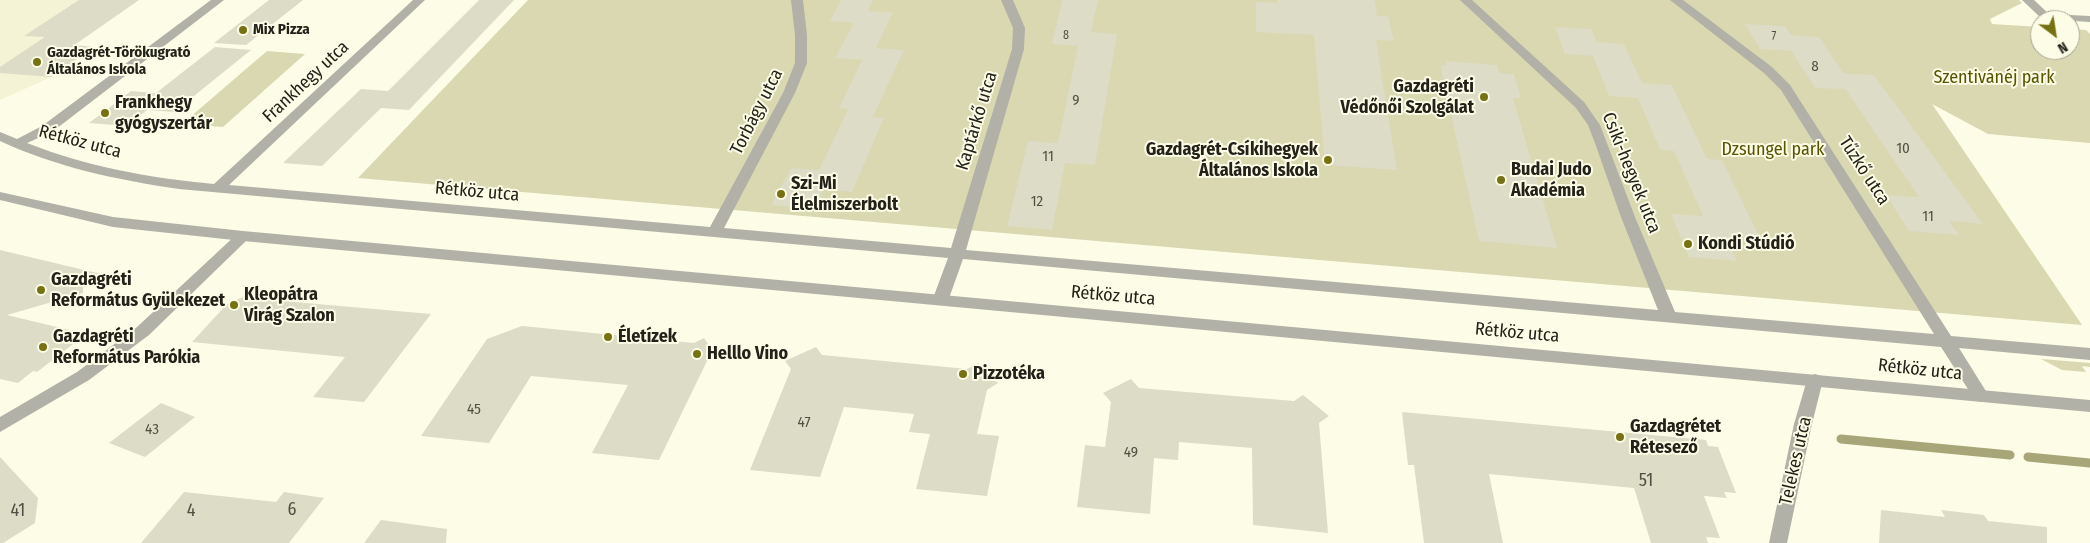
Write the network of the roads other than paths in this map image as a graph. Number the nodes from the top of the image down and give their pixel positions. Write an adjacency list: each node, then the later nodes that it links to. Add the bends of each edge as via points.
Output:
1 (218, 0): 10 (street, via 47,128)
2 (419, 0): 11 (street, Frankhegy utca)
3 (797, 0): 13 (street, Torbágy utca, via 801,63 790,93)
4 (1008, 0): 15 (street, Kaptárkő utca, via 1019,28 1018,49)
5 (1466, 0): 17 (street, Csiki-hegyek utca, via 1580,105 1594,125)
6 (1676, 0): 18 (street, Tűzkő utca, via 1768,70 1786,88)
7 (2028, 0): 8 (street, via 2046,17)
8 (2090, 19)
9 (0, 136): 10 (street, Rétköz utca)
10 (16, 144): 11 (street, Rétköz utca, via 98,169)
11 (217, 189): 13 (street, Rétköz utca)
12 (0, 196): 14 (street, Rétköz utca, via 113,222)
13 (714, 233): 15 (street, Rétköz utca)
14 (243, 236): 16 (street, Rétköz utca); 23 (street, via 143,331 83,376)
15 (957, 254): 16 (street); 17 (street, Rétköz utca)
16 (940, 301): 20 (street, Rétköz utca)
17 (1669, 317): 18 (street, Rétköz utca)
18 (1947, 342): 19 (street, Rétköz utca); 21 (street, Tűzkő utca)
19 (2090, 354)
20 (1816, 380): 21 (street, Rétköz utca); 24 (street, Telekes utca, via 1803,424)
21 (1981, 396): 22 (street, Rétköz utca)
22 (2090, 406)
23 (0, 425)
24 (1778, 543)

